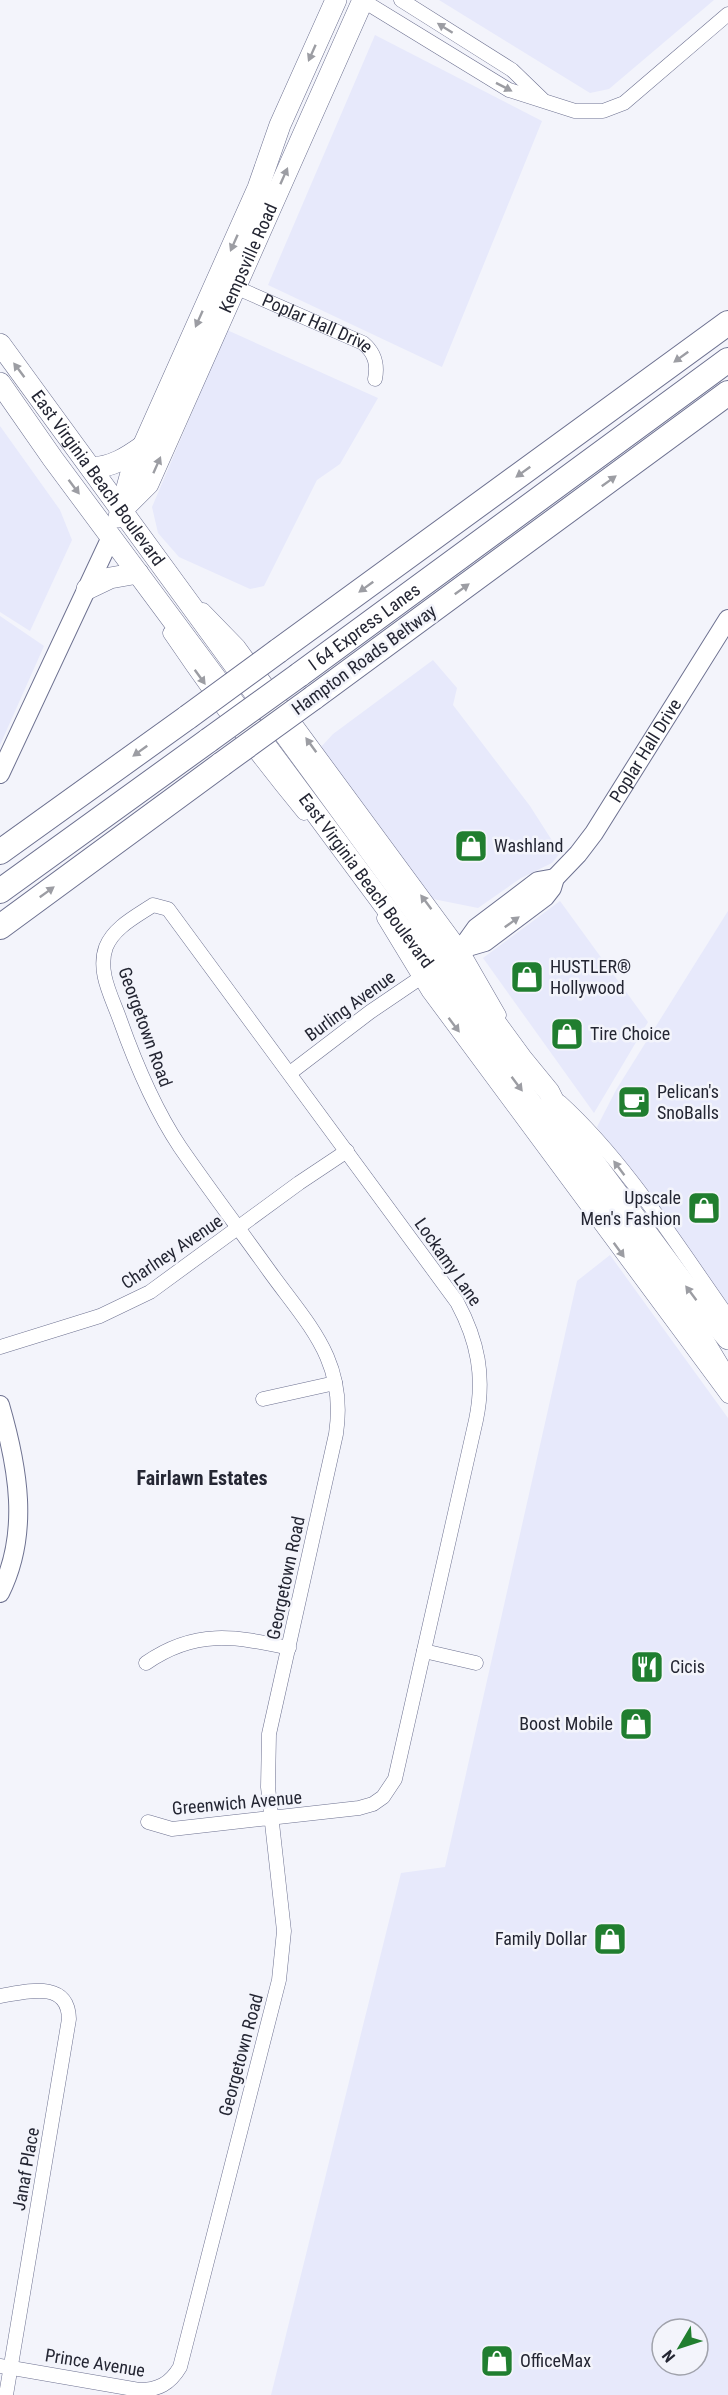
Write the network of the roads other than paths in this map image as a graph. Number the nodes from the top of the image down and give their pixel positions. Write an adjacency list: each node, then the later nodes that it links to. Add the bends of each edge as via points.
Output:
1 (336, 0): 17 (main road, Kempsville Road, one-way to 17, via 280,125 258,188)
2 (362, 0): 6 (street); 8 (main road, Kempsville Road, one-way to 2)
3 (401, 0): 5 (street, one-way to 3)
4 (728, 14): 7 (street, via 624,103 586,112 571,111)
5 (480, 50): 6 (street); 7 (street, via 512,70)
6 (470, 66): 7 (street, one-way to 7, via 509,90)
7 (542, 99)
8 (235, 287): 12 (street, Poplar Hall Drive, via 363,344 374,356); 19 (main road, Kempsville Road, one-way to 8, via 148,484)
9 (728, 323): 25 (highway, one-way to 25, bridge)
10 (0, 344): 18 (main road, East Virginia Beach Boulevard, one-way to 10)
11 (728, 360): 26 (highway, I 64 Express Lanes, bridge)
12 (375, 379)
13 (0, 383): 16 (main road, East Virginia Beach Boulevard)
14 (728, 393): 28 (highway, Hampton Roads Beltway, one-way to 14, bridge)
15 (0, 398): 16 (street)
16 (20, 412): 20 (main road, East Virginia Beach Boulevard, one-way to 20)
17 (143, 446): 18 (main road, via 126,459); 19 (main road, Kempsville Road)
18 (91, 468): 19 (main road, East Virginia Beach Boulevard)
19 (122, 510): 20 (main road, Kempsville Road); 29 (main road, East Virginia Beach Boulevard, one-way to 19)
20 (111, 537): 21 (main road, East Virginia Beach Boulevard); 22 (main road, Kempsville Road)
21 (138, 573): 22 (main road, via 110,578); 29 (main road, East Virginia Beach Boulevard, one-way to 29, via 365,878)
22 (87, 589): 24 (main road, Kempsville Road)
23 (728, 619): 29 (main road, Poplar Hall Drive, via 594,833 555,878 545,897 484,942)
24 (0, 774)
25 (0, 852)
26 (0, 891)
27 (126, 924): 30 (street, Lockamy Lane, via 153,905 168,909); 33 (street, Georgetown Road, via 107,944 103,971 140,1075 179,1146)
28 (0, 927)
29 (440, 964): 30 (street, Burling Avenue); 31 (main road, East Virginia Beach Boulevard); 35 (main road, East Virginia Beach Boulevard, one-way to 35); 41 (street, one-way to 41, via 634,1271)
30 (290, 1073): 32 (street, Lockamy Lane)
31 (549, 1092): 34 (street, one-way to 31, via 599,1141); 36 (main road, East Virginia Beach Boulevard, one-way to 31, via 577,1139)
32 (347, 1151): 33 (street, Charlney Avenue); 46 (street, Lockamy Lane, via 457,1302 479,1358 477,1420)
33 (239, 1228): 37 (street, Charlney Avenue, via 127,1305); 40 (street, Georgetown Road, via 311,1325 330,1362)
34 (728, 1317)
35 (688, 1319): 38 (main road, via 710,1335); 39 (main road, East Virginia Beach Boulevard)
36 (728, 1339)
37 (0, 1347)
38 (728, 1360)
39 (728, 1382)
40 (335, 1383): 42 (street); 45 (street, Georgetown Road, via 336,1434)
41 (728, 1396)
42 (263, 1399)
43 (0, 1405): 44 (main road, via 19,1498 15,1548)
44 (0, 1593)
45 (289, 1648): 47 (street, via 243,1638 205,1638 169,1649); 50 (street, Georgetown Road, via 269,1734 267,1779)
46 (424, 1651): 48 (street); 49 (street, Lockamy Lane, via 390,1789 365,1807)
47 (146, 1663)
48 (476, 1663)
49 (330, 1812): 50 (street, Greenwich Avenue)
50 (271, 1818): 51 (street, Greenwich Avenue, via 172,1829); 53 (street, Georgetown Road, via 283,1912 283,1956)
51 (148, 1822)
52 (0, 1995): 54 (street, Janaf Place, via 41,1990 56,1994 66,2004 69,2019)
53 (197, 2301): 54 (street, Prince Avenue, via 180,2367 159,2388 139,2390)
54 (5, 2367): 55 (street, Janaf Place)
55 (6, 2395)

